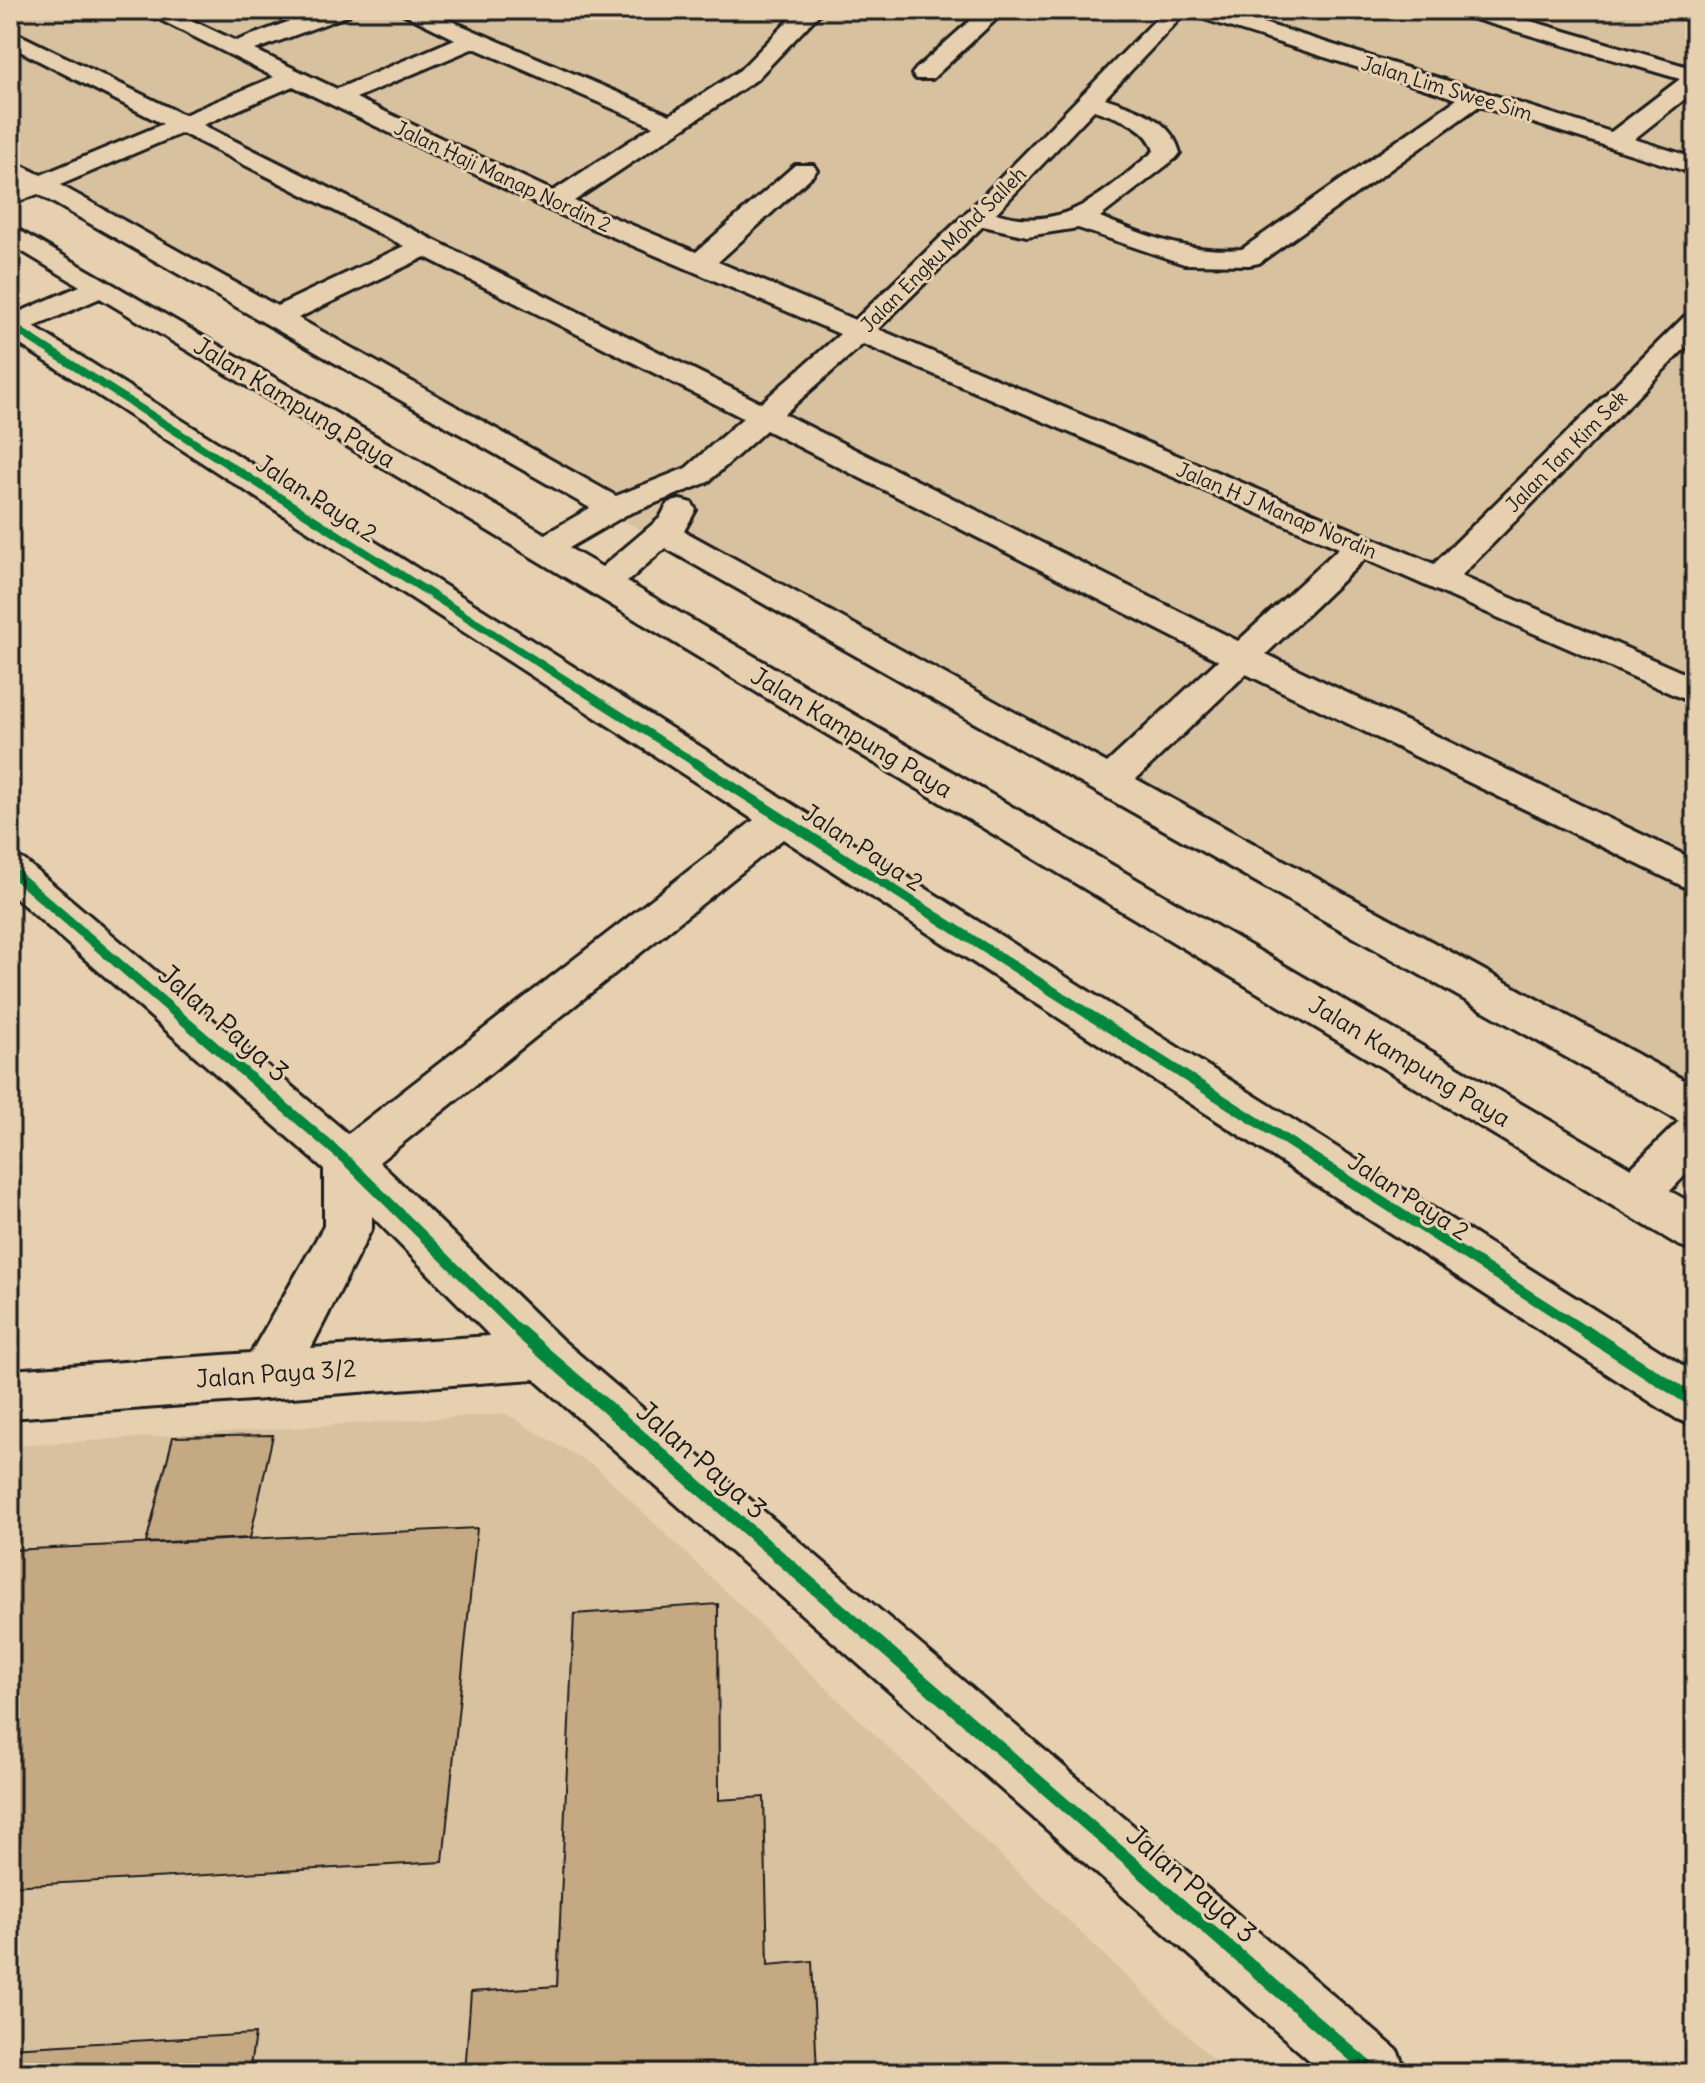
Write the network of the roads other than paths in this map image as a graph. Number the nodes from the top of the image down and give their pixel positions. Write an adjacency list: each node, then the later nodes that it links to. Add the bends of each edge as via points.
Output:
1 (152, 10): 11 (street, Jalan Haji Manap Nordin 2)
2 (341, 10): 11 (street)
3 (407, 10): 10 (street)
4 (995, 10): 12 (street)
5 (1177, 10): 17 (street, Jalan Engku Mohd Salleh)
6 (1199, 10): 15 (street, Jalan Lim Swee Sim)
7 (1469, 10): 14 (street)
8 (806, 14): 19 (street, via 748,75)
9 (10, 37): 18 (street)
10 (473, 40): 16 (street); 19 (street)
11 (234, 50): 13 (street, Jalan Haji Manap Nordin 2)
12 (924, 74)
13 (293, 78): 16 (street, Jalan Haji Manap Nordin 2); 18 (street)
14 (1695, 78): 20 (street)
15 (1476, 97): 20 (street, Jalan Lim Swee Sim); 28 (street, via 1249,257 1216,262 1186,258)
16 (336, 98): 26 (street, Jalan Haji Manap Nordin 2)
17 (1091, 101): 27 (street, Jalan Engku Mohd Salleh); 28 (street, via 1157,131 1167,153)
18 (184, 124): 24 (street); 30 (street)
19 (674, 126): 26 (street)
20 (1615, 141): 21 (street, Jalan Lim Swee Sim)
21 (1695, 166)
22 (10, 168): 24 (street)
23 (804, 170): 31 (street)
24 (39, 185): 25 (street); 33 (street)
25 (10, 197)
26 (554, 202): 31 (street, Jalan Haji Manap Nordin 2)
27 (978, 216): 28 (street, via 1024,229); 36 (street, Jalan Engku Mohd Salleh)
28 (1083, 220)
29 (10, 233): 32 (street, Jalan Kampung Paya)
30 (427, 245): 33 (street); 39 (street)
31 (698, 265): 36 (street, Jalan Haji Manap Nordin 2)
32 (102, 287): 35 (street); 44 (street, Jalan Kampung Paya)
33 (277, 317): 41 (street)
34 (1695, 322): 37 (street, Jalan Tan Kim Sek)
35 (11, 326): 50 (street, Jalan Paya 2)
36 (858, 333): 39 (street, Jalan Engku Mohd Salleh); 43 (street, Jalan H J Manap Nordin)
37 (1661, 356): 38 (street); 45 (street, Jalan Tan Kim Sek)
38 (1695, 368)
39 (765, 416): 40 (street, Jalan Engku Mohd Salleh); 47 (street)
40 (697, 475): 41 (street, Jalan Engku Mohd Salleh); 42 (street, Jalan Engku Mohd Salleh, via 674,523)
41 (614, 508): 44 (street, Jalan Engku Mohd Salleh)
42 (663, 533): 46 (street, Jalan Engku Mohd Salleh); 49 (street)
43 (1361, 545): 45 (street, Jalan H J Manap Nordin); 47 (street)
44 (544, 549): 46 (street, Jalan Kampung Paya)
45 (1438, 580): 48 (street, Jalan H J Manap Nordin)
46 (603, 584): 56 (street, Jalan Kampung Paya)
47 (1242, 657): 49 (street); 52 (street)
48 (1691, 683)
49 (1109, 783): 53 (street)
50 (782, 819): 55 (street); 61 (street, Jalan Paya 2)
51 (10, 870): 55 (street, Jalan Paya 3)
52 (1695, 877)
53 (1695, 1108)
54 (1695, 1135): 56 (street)
55 (347, 1161): 58 (street, Jalan Paya 3); 59 (street, via 348,1228)
56 (1636, 1194): 57 (street, Jalan Kampung Paya)
57 (1695, 1230)
58 (543, 1355): 59 (street, Jalan Paya 3/2); 62 (street, Jalan Paya 3)
59 (267, 1373): 60 (street, Jalan Paya 3/2)
60 (10, 1394)
61 (1695, 1402)
62 (1374, 2073)

